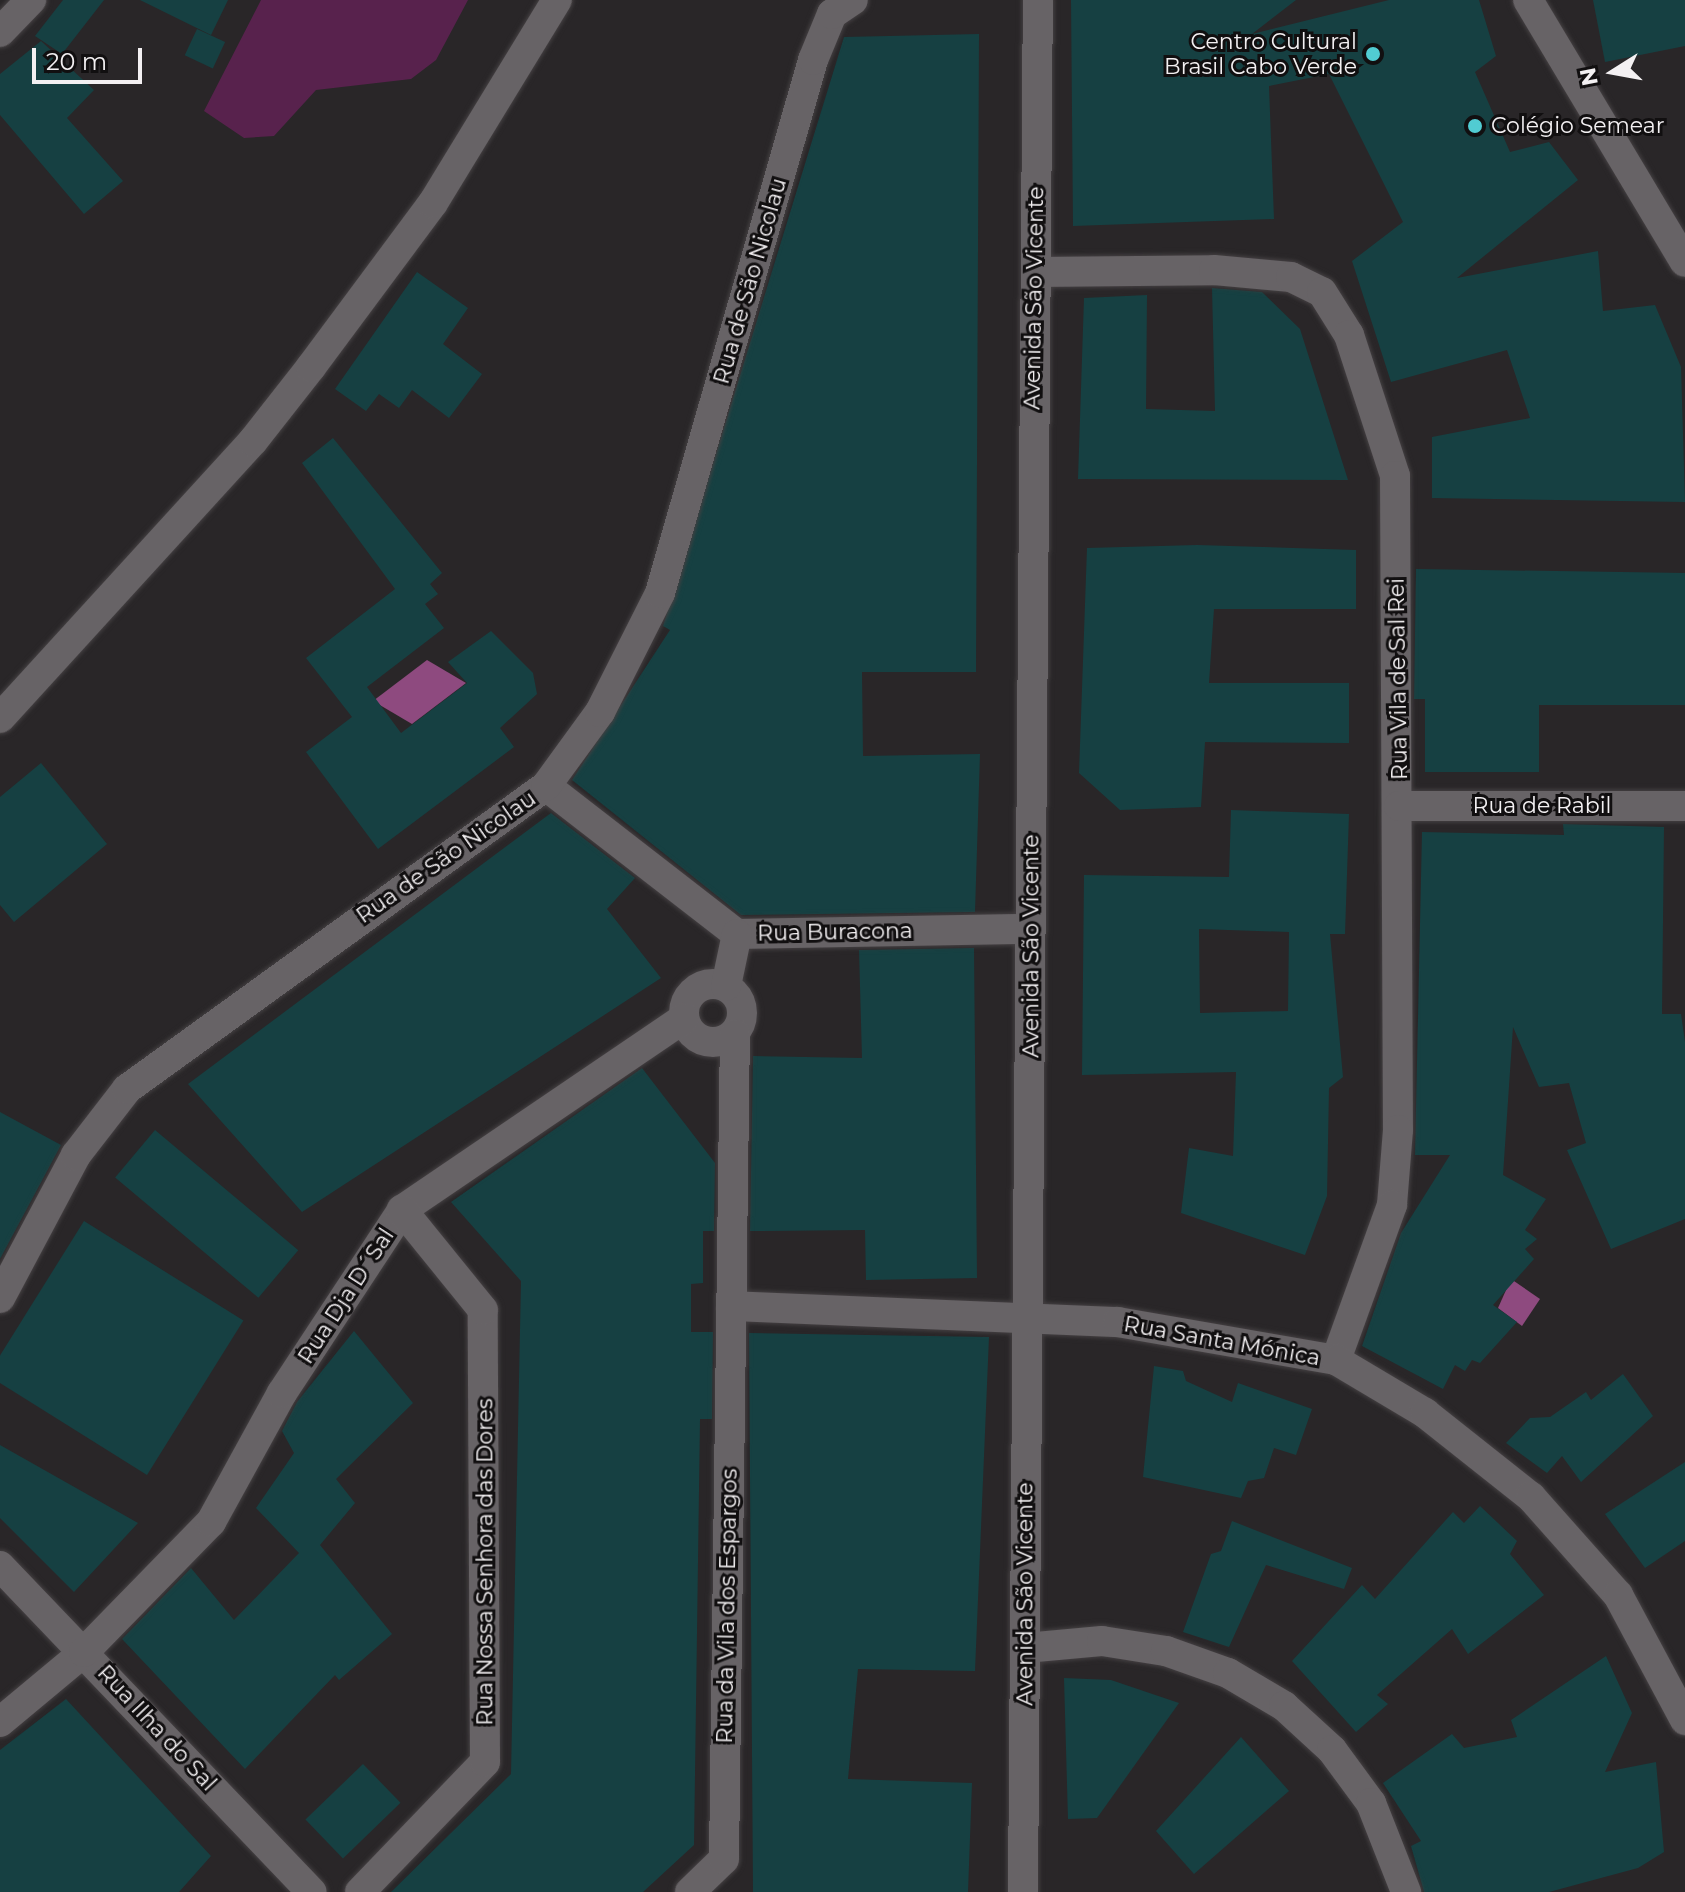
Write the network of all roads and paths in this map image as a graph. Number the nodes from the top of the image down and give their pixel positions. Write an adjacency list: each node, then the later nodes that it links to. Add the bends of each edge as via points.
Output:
1 (31, 0): 6 (street)
2 (557, 0): 9 (street, via 433,203 292,391)
3 (853, 0): 10 (street, Rua de São Nicolau, via 832,14 813,60 660,593 600,712)
4 (1038, 0): 8 (street, Avenida São Vicente)
5 (1528, 0): 7 (street)
6 (0, 32)
7 (1685, 262)
8 (1036, 272): 11 (street, Rua Vila de Sal Rei, via 1214,270 1291,277 1322,292 1349,335 1395,476); 13 (street, Avenida São Vicente)
9 (0, 718)
10 (546, 786): 14 (street, Rua Buracona); 19 (street, Rua de São Nicolau, via 127,1089 76,1155)
11 (1399, 806): 12 (street, Rua de Rabil); 22 (street, Rua Vila de Sal Rei, via 1392,1205)
12 (1685, 806)
13 (1031, 929): 14 (street, Rua Buracona); 21 (street, Avenida São Vicente)
14 (737, 934): 15 (street)
15 (726, 986): 16 (street, via 709,983 692,992); 17 (street, via 743,1008)
16 (684, 1018): 17 (street, via 701,1039); 18 (street, Rua Dja D´Sal)
17 (735, 1034): 20 (street, Rua da Vila dos Espargos)
18 (402, 1210): 25 (street, Rua Dja D´Sal, via 282,1393 211,1522); 29 (street, Rua Nossa Senhora das Dores, via 483,1310 485,1762)
19 (0, 1298)
20 (731, 1306): 21 (street, Rua Santa Mónica); 30 (street, Rua da Vila dos Espargos, via 724,1859)
21 (1028, 1322): 22 (street, Rua Santa Mónica, via 1118,1322); 24 (street, Avenida São Vicente)
22 (1336, 1360): 26 (street, Rua Santa Mónica, via 1425,1413 1531,1497 1618,1595)
23 (0, 1566): 25 (street, Rua Ilha do Sal)
24 (1025, 1648): 31 (street, Avenida São Vicente); 32 (street, via 1102,1641 1166,1651 1228,1673 1284,1706 1332,1750 1371,1803)
25 (84, 1652): 27 (street, Rua Dja D´Sal); 28 (street, Rua Ilha do Sal)
26 (1685, 1720)
27 (0, 1722)
28 (312, 1892)
29 (360, 1892)
30 (690, 1892)
31 (1023, 1892)
32 (1406, 1892)

